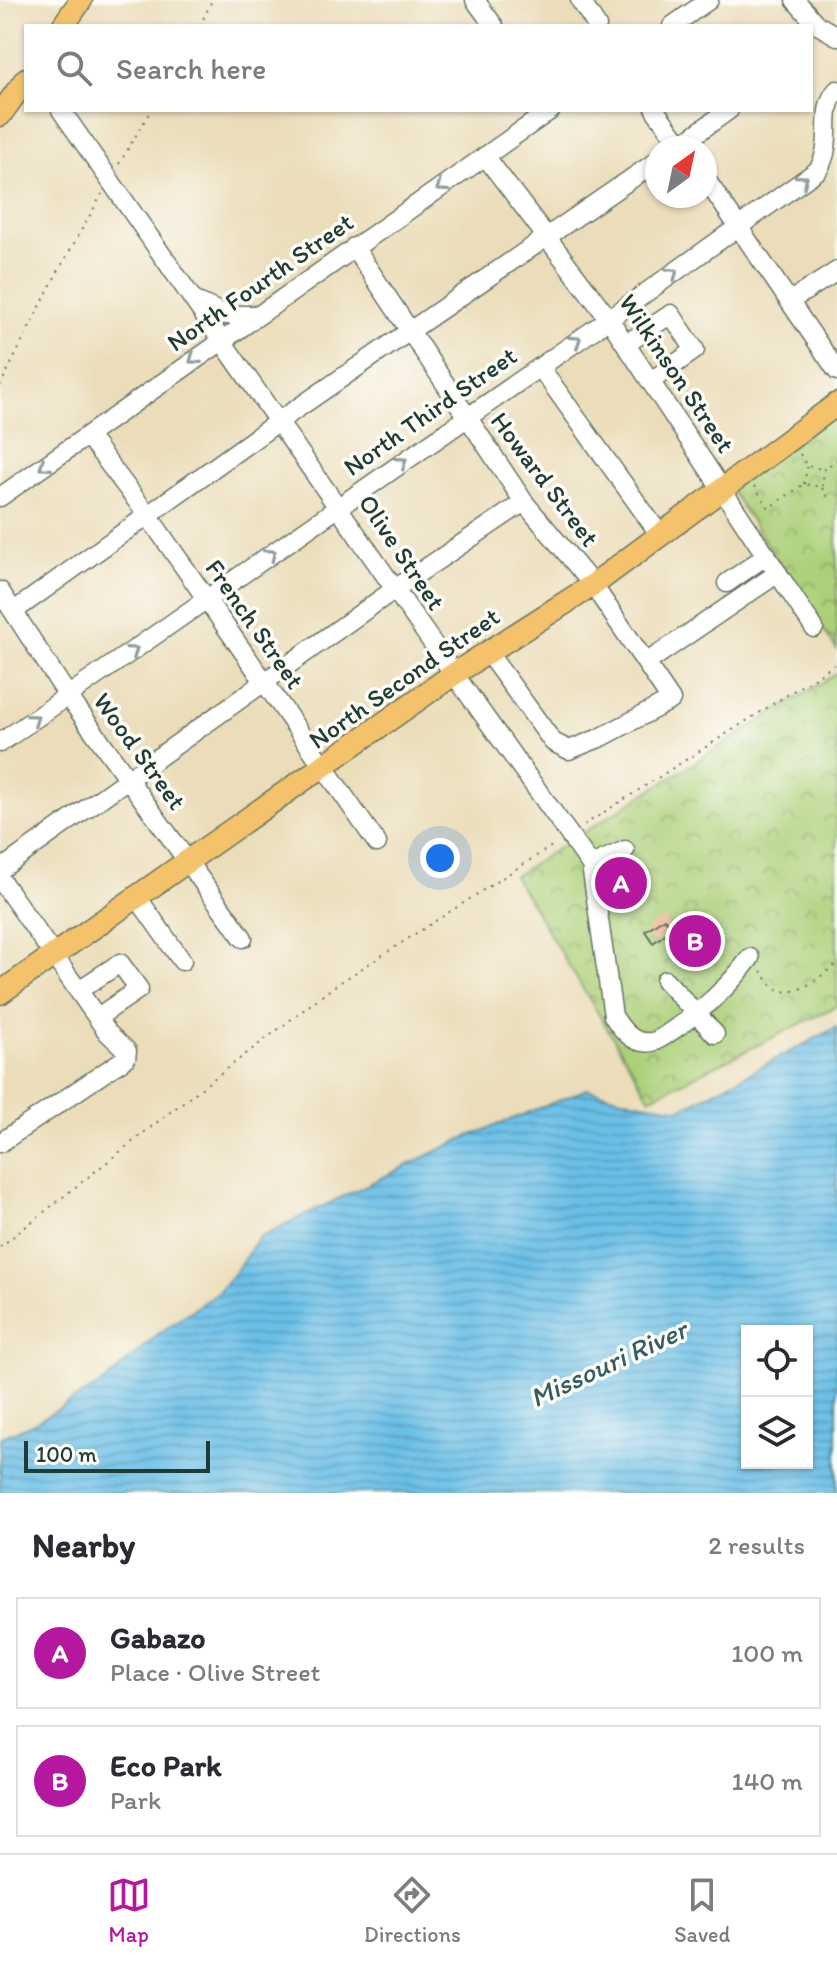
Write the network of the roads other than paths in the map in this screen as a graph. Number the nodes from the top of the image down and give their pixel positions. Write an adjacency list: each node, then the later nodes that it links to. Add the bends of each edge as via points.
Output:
1 (81, 0): 7 (main road)
2 (475, 0): 8 (street)
3 (580, 0): 9 (street)
4 (709, 0): 10 (street)
5 (795, 0): 6 (street)
6 (809, 20): 11 (street)
7 (64, 24)
8 (493, 24)
9 (596, 24)
10 (675, 24)
11 (837, 36)
12 (24, 81): 14 (main road)
13 (837, 90): 24 (street, North Third Street, one-way to 13, via 818,170 826,156 829,99)
14 (3, 103)
15 (62, 112): 28 (street, Olive Street)
16 (548, 112): 21 (street, North Fourth Street)
17 (656, 112): 19 (street)
18 (726, 112): 20 (street)
19 (673, 136)
20 (695, 136)
21 (485, 156): 25 (street, Wilkinson Street); 26 (street, North Fourth Street, one-way to 26)
22 (645, 169): 25 (street)
23 (717, 195): 24 (street)
24 (739, 226): 29 (street); 31 (street, North Third Street, one-way to 24)
25 (547, 238): 31 (street, Wilkinson Street); 32 (street)
26 (354, 247): 30 (street, North Fourth Street); 32 (street, Howard Street)
27 (833, 280): 29 (street)
28 (192, 298): 30 (street, via 226,315); 33 (street, Olive Street)
29 (790, 301): 36 (street)
30 (258, 314): 33 (street, North Fourth Street)
31 (609, 319): 34 (street, Wilkinson Street); 35 (street, North Third Street, one-way to 31)
32 (410, 333): 39 (street, Howard Street); 40 (street)
33 (222, 339): 40 (street, Olive Street); 41 (street, North Fourth Street, one-way to 41)
34 (626, 344): 37 (street, Wilkinson Street); 37 (street, via 671,314 695,350)
35 (540, 367): 39 (street, North Third Street); 47 (street)
36 (837, 371)
37 (651, 381): 42 (street, Wilkinson Street)
38 (837, 404): 42 (main road, North Second Street)
39 (466, 417): 44 (street, Howard Street); 45 (street, North Third Street, one-way to 39)
40 (279, 421): 45 (street, Olive Street); 46 (street)
41 (88, 436): 43 (street, North Fourth Street, one-way to 43); 46 (street, French Street)
42 (723, 487): 47 (main road, North Second Street); 48 (street, Wilkinson Street)
43 (0, 497)
44 (524, 502): 51 (street, Howard Street); 52 (street)
45 (339, 506): 52 (street, Olive Street); 54 (street, North Third Street, one-way to 45)
46 (149, 517): 54 (street, French Street); 55 (street)
47 (660, 535): 51 (main road, North Second Street)
48 (767, 555): 49 (street, Wilkinson Street); 50 (street)
49 (778, 573): 56 (street, Wilkinson Street); 58 (street)
50 (727, 583)
51 (593, 585): 57 (main road, North Second Street); 58 (street, Howard Street)
52 (395, 589): 59 (street, Olive Street); 60 (street)
53 (0, 591): 55 (street, Wood Street)
54 (207, 600): 60 (street, French Street); 61 (street, North Third Street, one-way to 54)
55 (14, 611): 61 (street, Wood Street)
56 (814, 628)
57 (488, 653): 58 (street, Howard Street, via 553,742 569,750 671,700); 59 (main road, North Second Street)
58 (646, 663)
59 (454, 674): 63 (main road, North Second Street); 68 (street, Olive Street)
60 (264, 682): 63 (street, French Street); 64 (street)
61 (68, 696): 62 (street, North Third Street, one-way to 61); 64 (street, Wood Street)
62 (0, 743)
63 (323, 768): 65 (street, French Street); 67 (main road, North Second Street)
64 (129, 778): 67 (street, Wood Street); 69 (street)
65 (377, 843)
66 (625, 850): 68 (street)
67 (188, 861): 71 (main road, North Second Street); 72 (street, Wood Street)
68 (591, 865): 79 (street, via 613,1016 623,1032 636,1041 652,1042)
69 (0, 870)
70 (0, 879): 73 (street)
71 (137, 897): 73 (main road, North Second Street); 75 (street)
72 (243, 938)
73 (55, 954): 77 (street); 78 (main road, North Second Street)
74 (750, 958): 79 (street, via 730,986)
75 (182, 961)
76 (665, 980): 79 (street)
77 (79, 990): 80 (street); 80 (street, via 120,963 139,989)
78 (0, 993)
79 (697, 1014): 81 (street)
80 (98, 1017): 82 (street, via 127,1051 126,1058)
81 (715, 1034)
82 (0, 1143)

